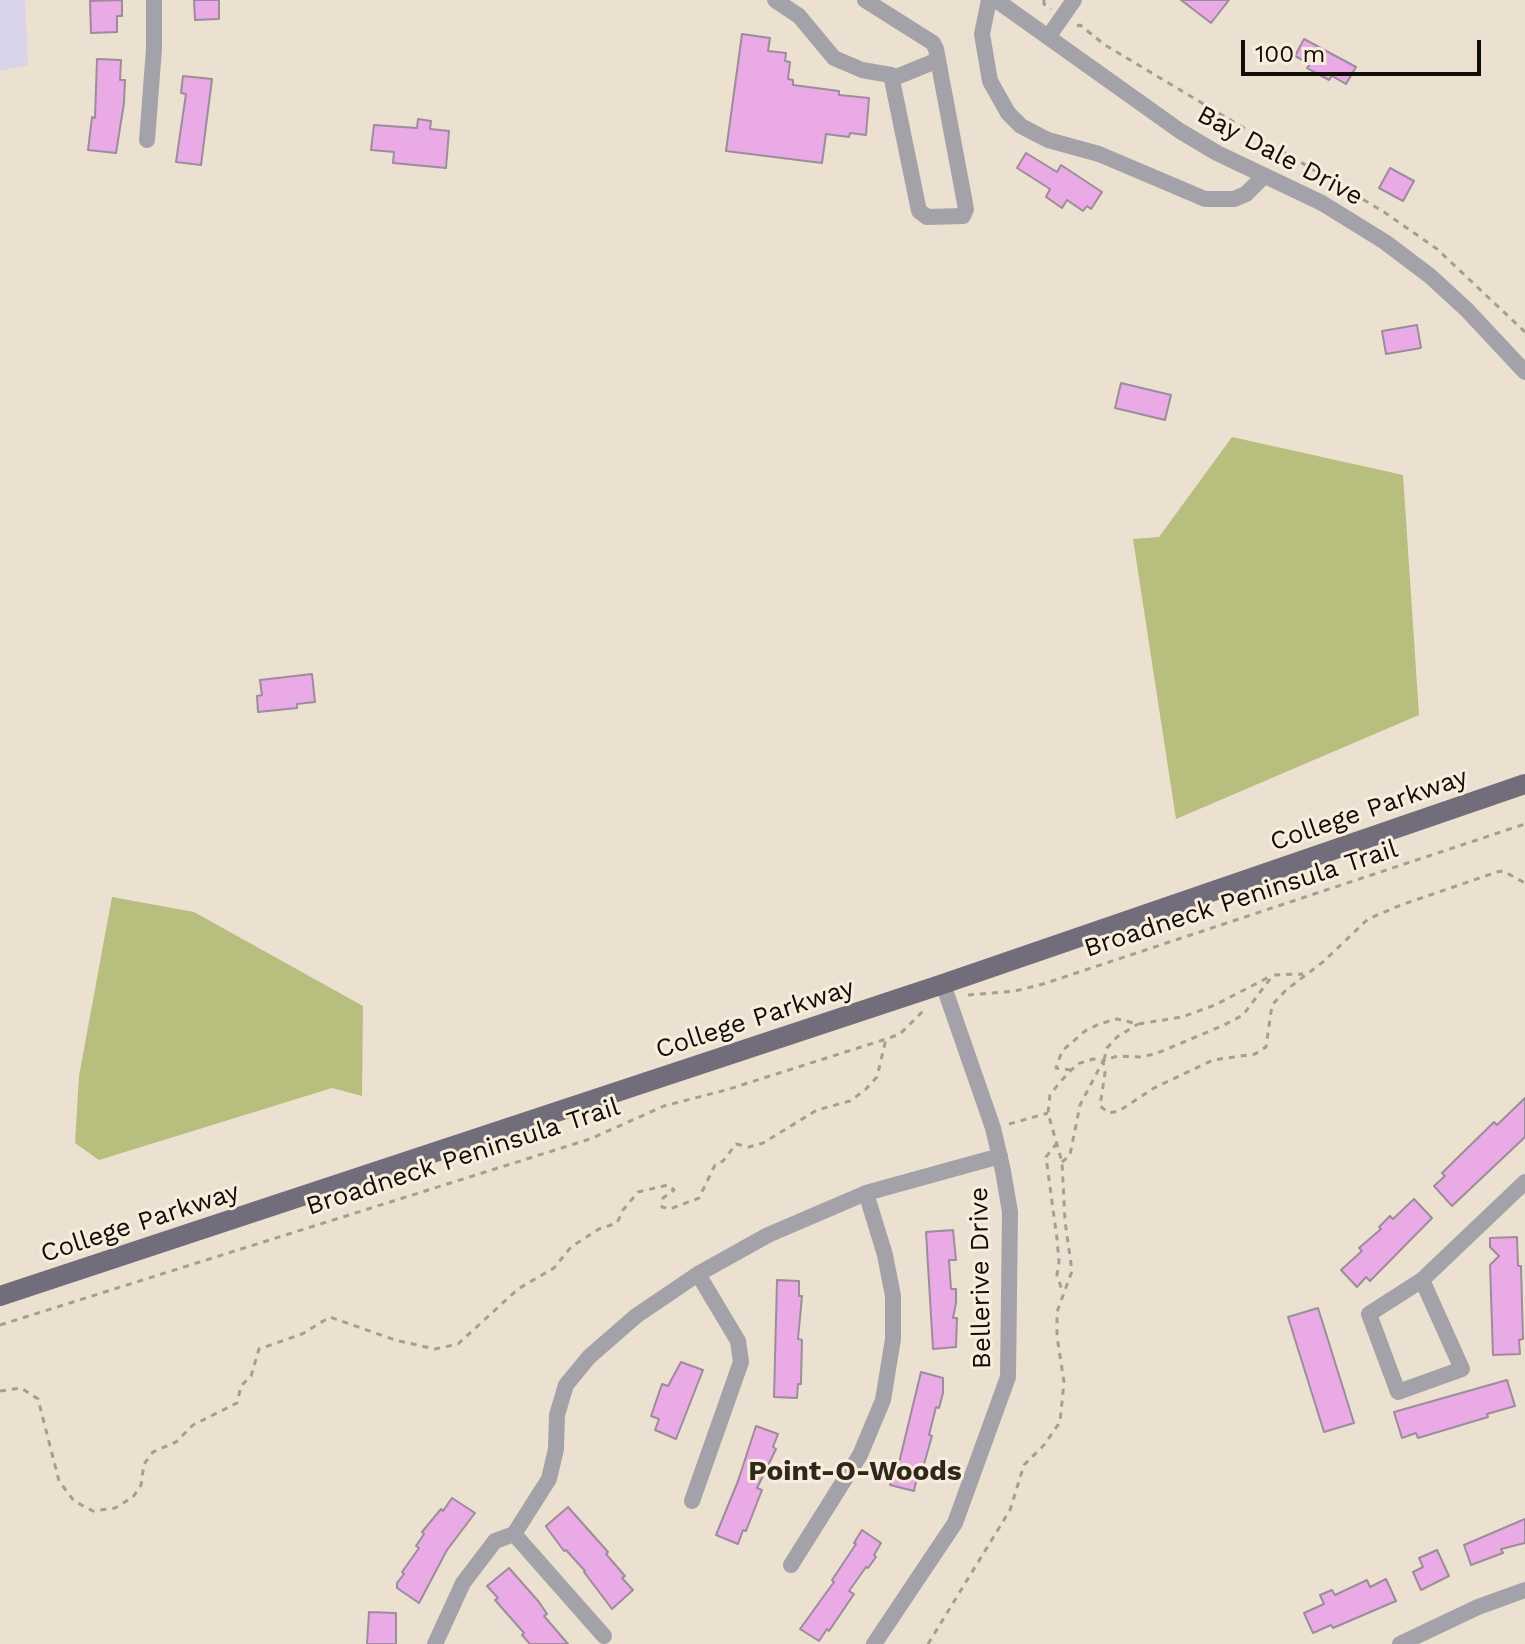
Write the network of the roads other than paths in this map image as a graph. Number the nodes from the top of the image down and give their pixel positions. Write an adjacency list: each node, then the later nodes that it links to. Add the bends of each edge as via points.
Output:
1 (154, 0): 10 (street)
2 (775, 0): 9 (street, via 799,16 834,58)
3 (865, 0): 8 (street, via 933,43)
4 (989, 0): 11 (street, via 982,34 990,81 1021,126 1205,199 1234,199)
5 (996, 0): 7 (street, Bay Dale Drive)
6 (1074, 0): 7 (street)
7 (1049, 36): 11 (street, Bay Dale Drive, via 1180,131)
8 (938, 60): 9 (street); 9 (street, via 966,209 963,216 927,217 919,211)
9 (894, 78)
10 (147, 140)
11 (1264, 176): 12 (street, Bay Dale Drive, via 1322,203 1385,242 1430,276)
12 (1523, 367)
13 (1525, 784): 14 (main road, College Parkway)
14 (943, 984): 15 (street, Bellerive Drive); 20 (main road, College Parkway)
15 (1000, 1156): 17 (street); 27 (street, Bellerive Drive, via 1010,1212 1008,1377 955,1523)
16 (1525, 1182): 19 (street)
17 (866, 1193): 18 (street, via 768,1235); 23 (street, via 893,1296 893,1339 883,1400 860,1455)
18 (698, 1274): 21 (street, via 738,1341 741,1362); 22 (street, via 636,1316 566,1385 549,1479)
19 (1422, 1280): 19 (street, via 1369,1314 1398,1392 1462,1369)
20 (0, 1296)
21 (692, 1501)
22 (514, 1534): 25 (street); 26 (street, via 495,1541 463,1583)
23 (791, 1565)
24 (1525, 1590): 28 (street)
25 (604, 1636)
26 (435, 1644)
27 (874, 1644)
28 (1400, 1644)

